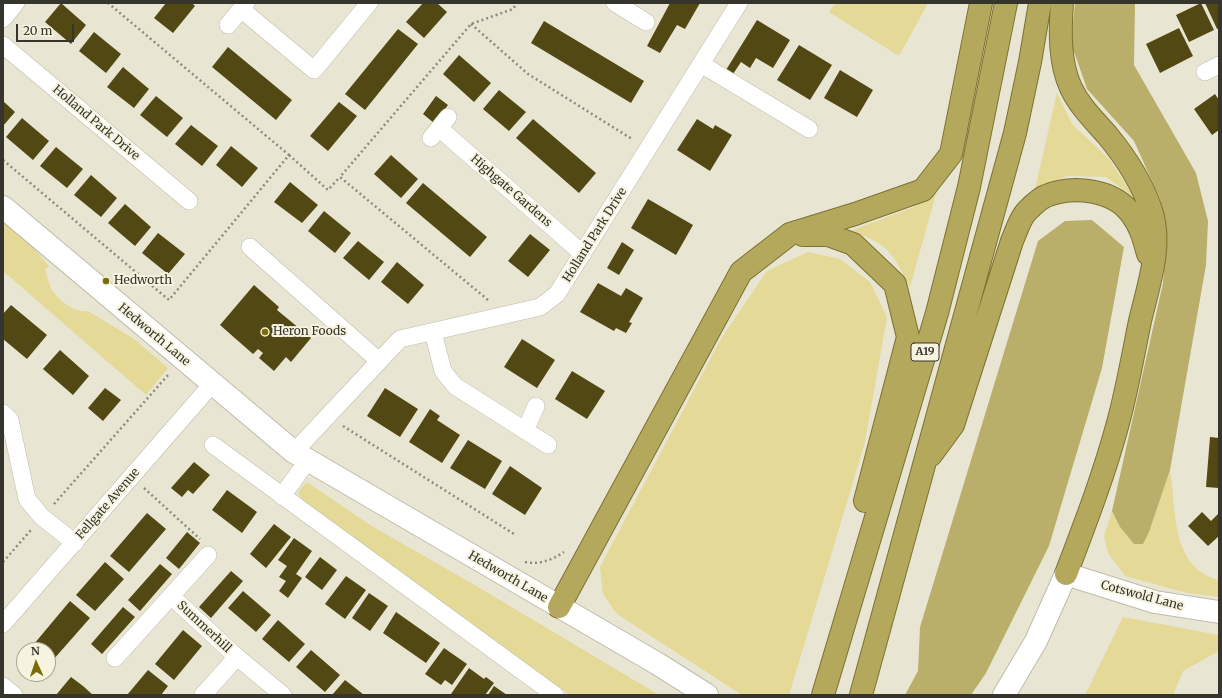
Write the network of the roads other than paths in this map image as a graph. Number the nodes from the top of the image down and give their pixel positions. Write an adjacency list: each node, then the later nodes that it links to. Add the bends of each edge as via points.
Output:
1 (16, 3): 10 (street)
2 (369, 3): 9 (street, via 314,70)
3 (739, 3): 14 (street, Holland Park Drive)
4 (981, 3): 19 (highway, via 951,154 923,190)
5 (1006, 3): 41 (highway, A19, via 969,186 937,313)
6 (1040, 3): 32 (highway, A19, via 1014,133)
7 (1062, 3): 22 (highway, via 1060,30 1063,59 1071,87 1084,110 1134,170 1151,210 1156,239)
8 (620, 4): 11 (street)
9 (243, 6): 12 (street)
10 (3, 18)
11 (646, 22)
12 (228, 25)
13 (3, 45): 17 (street, Holland Park Drive)
14 (701, 64): 16 (street); 21 (street, Holland Park Drive)
15 (439, 128): 21 (street, Highgate Gardens)
16 (809, 129)
17 (189, 201)
18 (3, 207): 25 (street, Hedworth Lane)
19 (790, 234): 38 (highway, via 741,272); 41 (highway, via 828,235 854,244 895,284 908,337 860,521)
20 (250, 246): 24 (street)
21 (582, 254): 23 (street, Holland Park Drive, via 558,294 540,307)
22 (1152, 266): 32 (highway, via 1142,232 1132,214 1117,200 1098,192 1071,190 1045,196 1026,212 1012,241 953,425); 36 (highway, via 1119,422 1102,479)
23 (433, 332): 24 (street, Holland Park Drive, via 400,340); 28 (street, via 443,371 455,386)
24 (379, 361): 31 (street, Holland Park Drive, via 327,416)
25 (213, 383): 31 (street, Hedworth Lane); 34 (street, Fellgate Avenue)
26 (536, 406): 28 (street)
27 (3, 413): 34 (street, via 10,420 27,499 42,517)
28 (525, 430): 30 (street)
29 (213, 445): 33 (street)
30 (548, 445)
31 (301, 456): 33 (street); 38 (street, Hedworth Lane)
32 (923, 467): 51 (highway, A19)
33 (282, 496): 48 (street)
34 (75, 543): 40 (street, Fellgate Avenue)
35 (208, 555): 37 (street, Summerhill)
36 (1066, 574): 39 (street, Cotswold Lane, via 1155,602); 52 (street, via 1036,641)
37 (171, 596): 42 (street, Summerhill); 43 (street, Summerhill)
38 (559, 607): 49 (street, Hedworth Lane)
39 (1219, 612)
40 (3, 624)
41 (839, 639): 50 (highway, A19)
42 (237, 657): 46 (street, Summerhill); 47 (street, Summerhill)
43 (115, 658)
44 (3, 686): 45 (street)
45 (14, 695)
46 (203, 695)
47 (283, 695)
48 (555, 695)
49 (707, 695)
50 (823, 695)
51 (861, 695)
52 (1004, 695)

